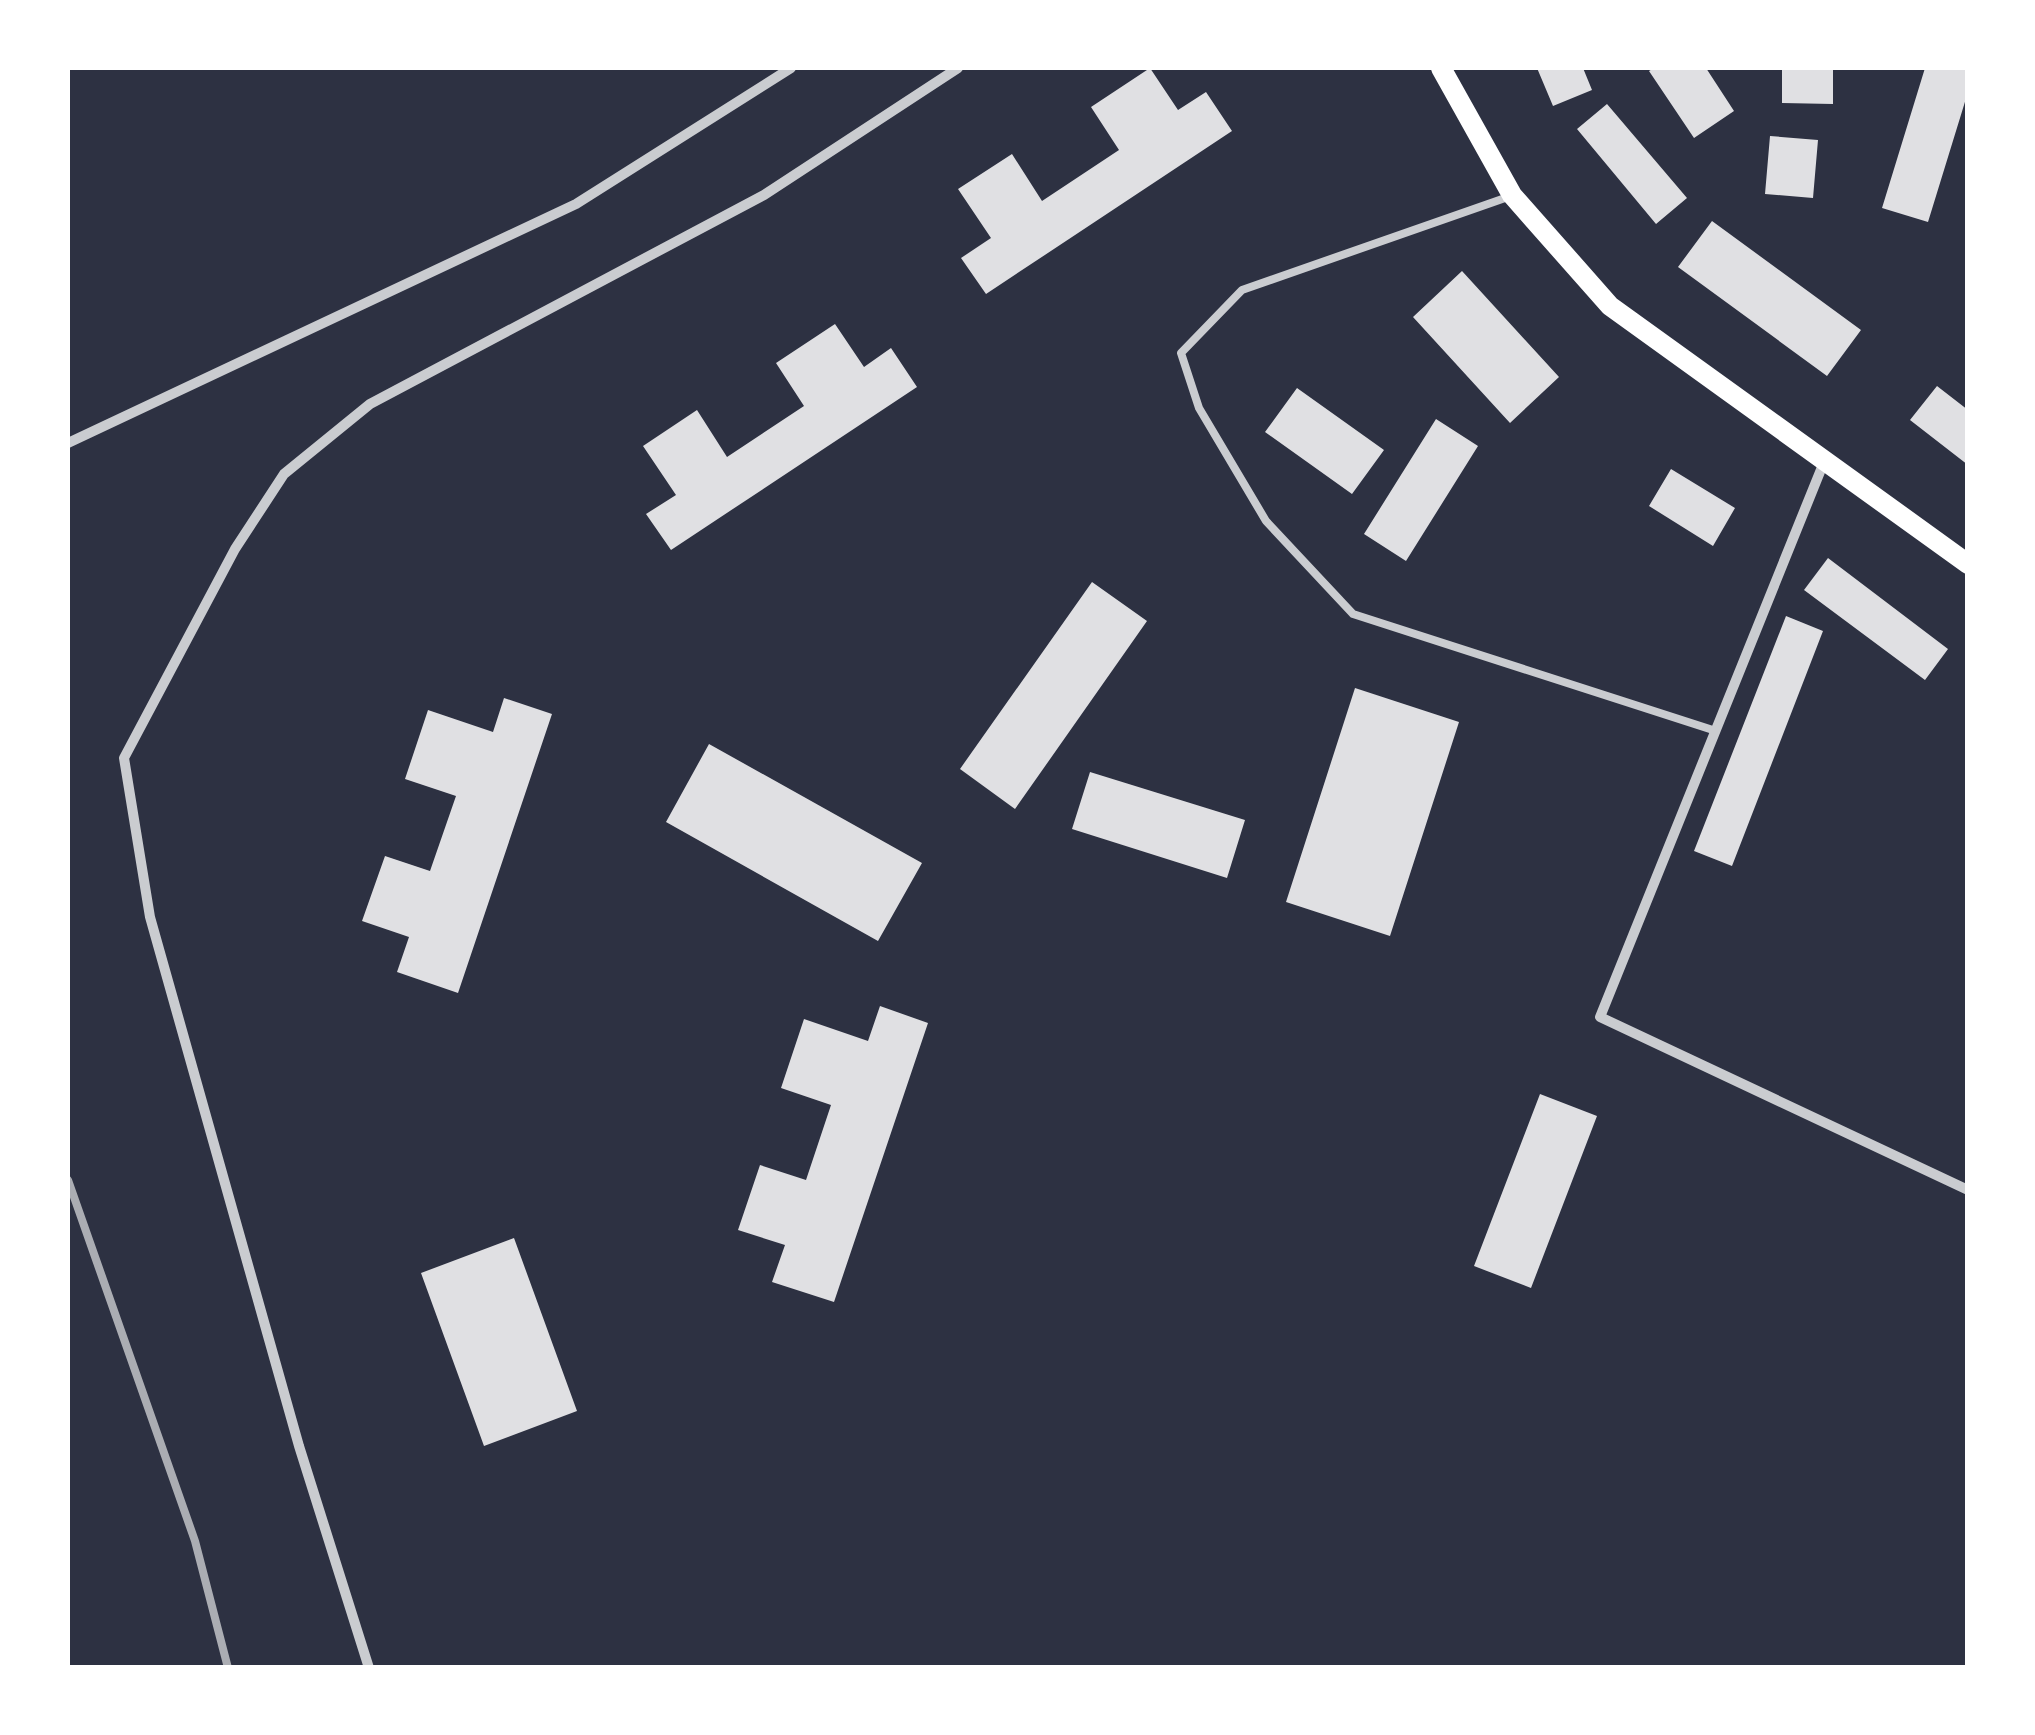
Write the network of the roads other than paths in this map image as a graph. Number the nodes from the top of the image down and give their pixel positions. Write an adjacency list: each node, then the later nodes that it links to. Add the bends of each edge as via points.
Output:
1 (791, 68): 5 (street, via 576,204)
2 (958, 68): 10 (street, via 764,196 370,404 284,474 124,758 150,916 298,1446)
3 (1442, 68): 4 (main road)
4 (1512, 196): 6 (main road, via 1610,306); 8 (lane, via 1242,290 1181,353 1199,408 1266,521 1353,614)
5 (68, 443)
6 (1824, 462): 7 (main road); 8 (street)
7 (1968, 564)
8 (1716, 731): 9 (street, via 1600,1017)
9 (1968, 1190)
10 (370, 1668)

